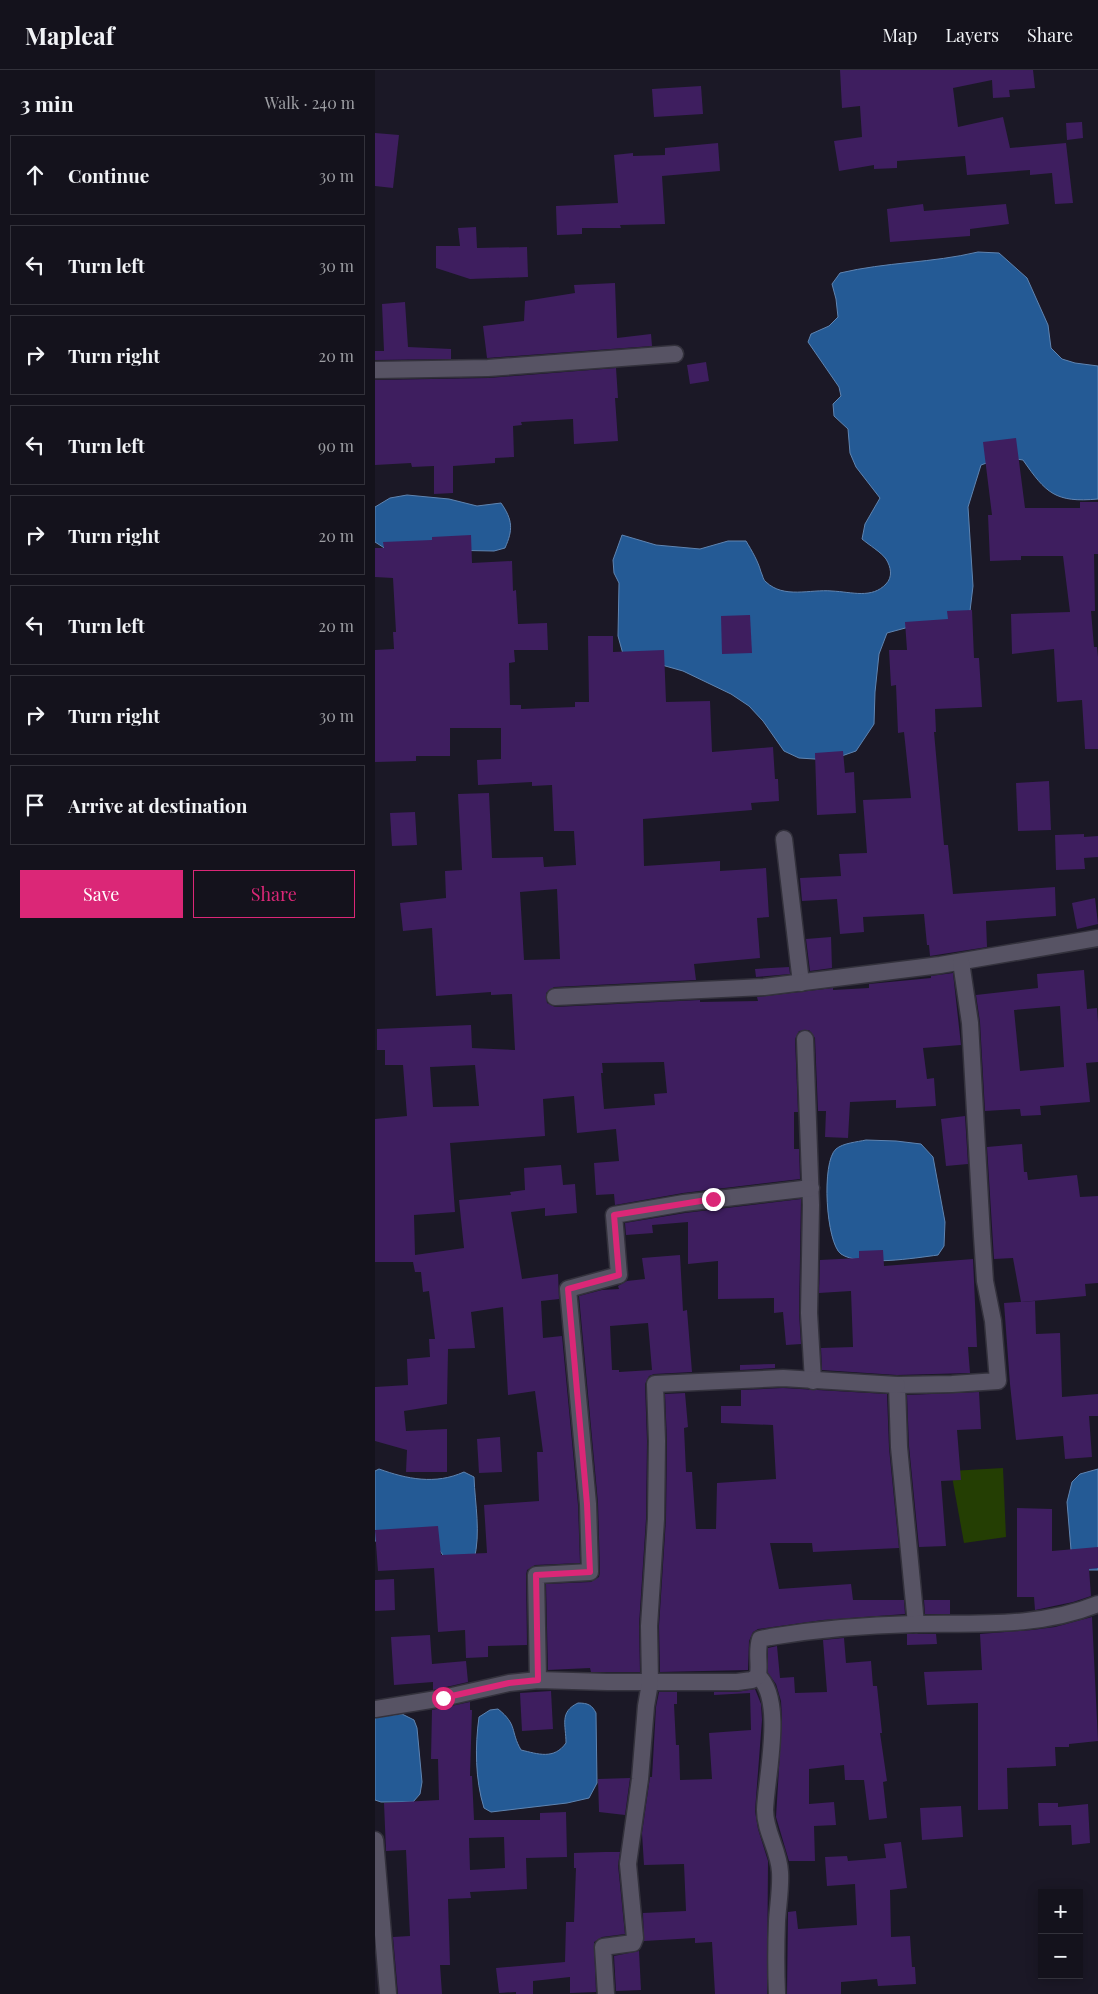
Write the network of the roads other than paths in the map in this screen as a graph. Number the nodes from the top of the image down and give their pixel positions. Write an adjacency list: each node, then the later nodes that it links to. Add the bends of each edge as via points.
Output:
1 (675, 354): 2 (street, via 488,368)
2 (375, 370)
3 (784, 839): 6 (street)
4 (1098, 938): 5 (street)
5 (961, 962): 6 (street); 11 (street, via 970,1023 981,1236 998,1380)
6 (801, 983): 7 (street)
7 (555, 997)
8 (805, 1039): 9 (street)
9 (811, 1188): 10 (street, via 809,1313); 15 (street, via 614,1215 619,1275 568,1289 590,1572 536,1575)
10 (813, 1381): 11 (street); 16 (street, via 783,1378 655,1384 656,1519 649,1607)
11 (897, 1386): 13 (street, via 899,1447)
12 (1098, 1604): 13 (street, via 1079,1612 1013,1623)
13 (916, 1624): 14 (street, via 825,1628 761,1639)
14 (758, 1676): 16 (street, via 737,1682); 21 (street, via 767,1689 770,1702 772,1749 765,1809 781,1877)
15 (538, 1680): 16 (street); 17 (street)
16 (650, 1683): 20 (street, via 628,1864 635,1938 633,1943 603,1947)
17 (375, 1709)
18 (375, 1840): 19 (street)
19 (388, 1994)
20 (606, 1994)
21 (777, 1994)

